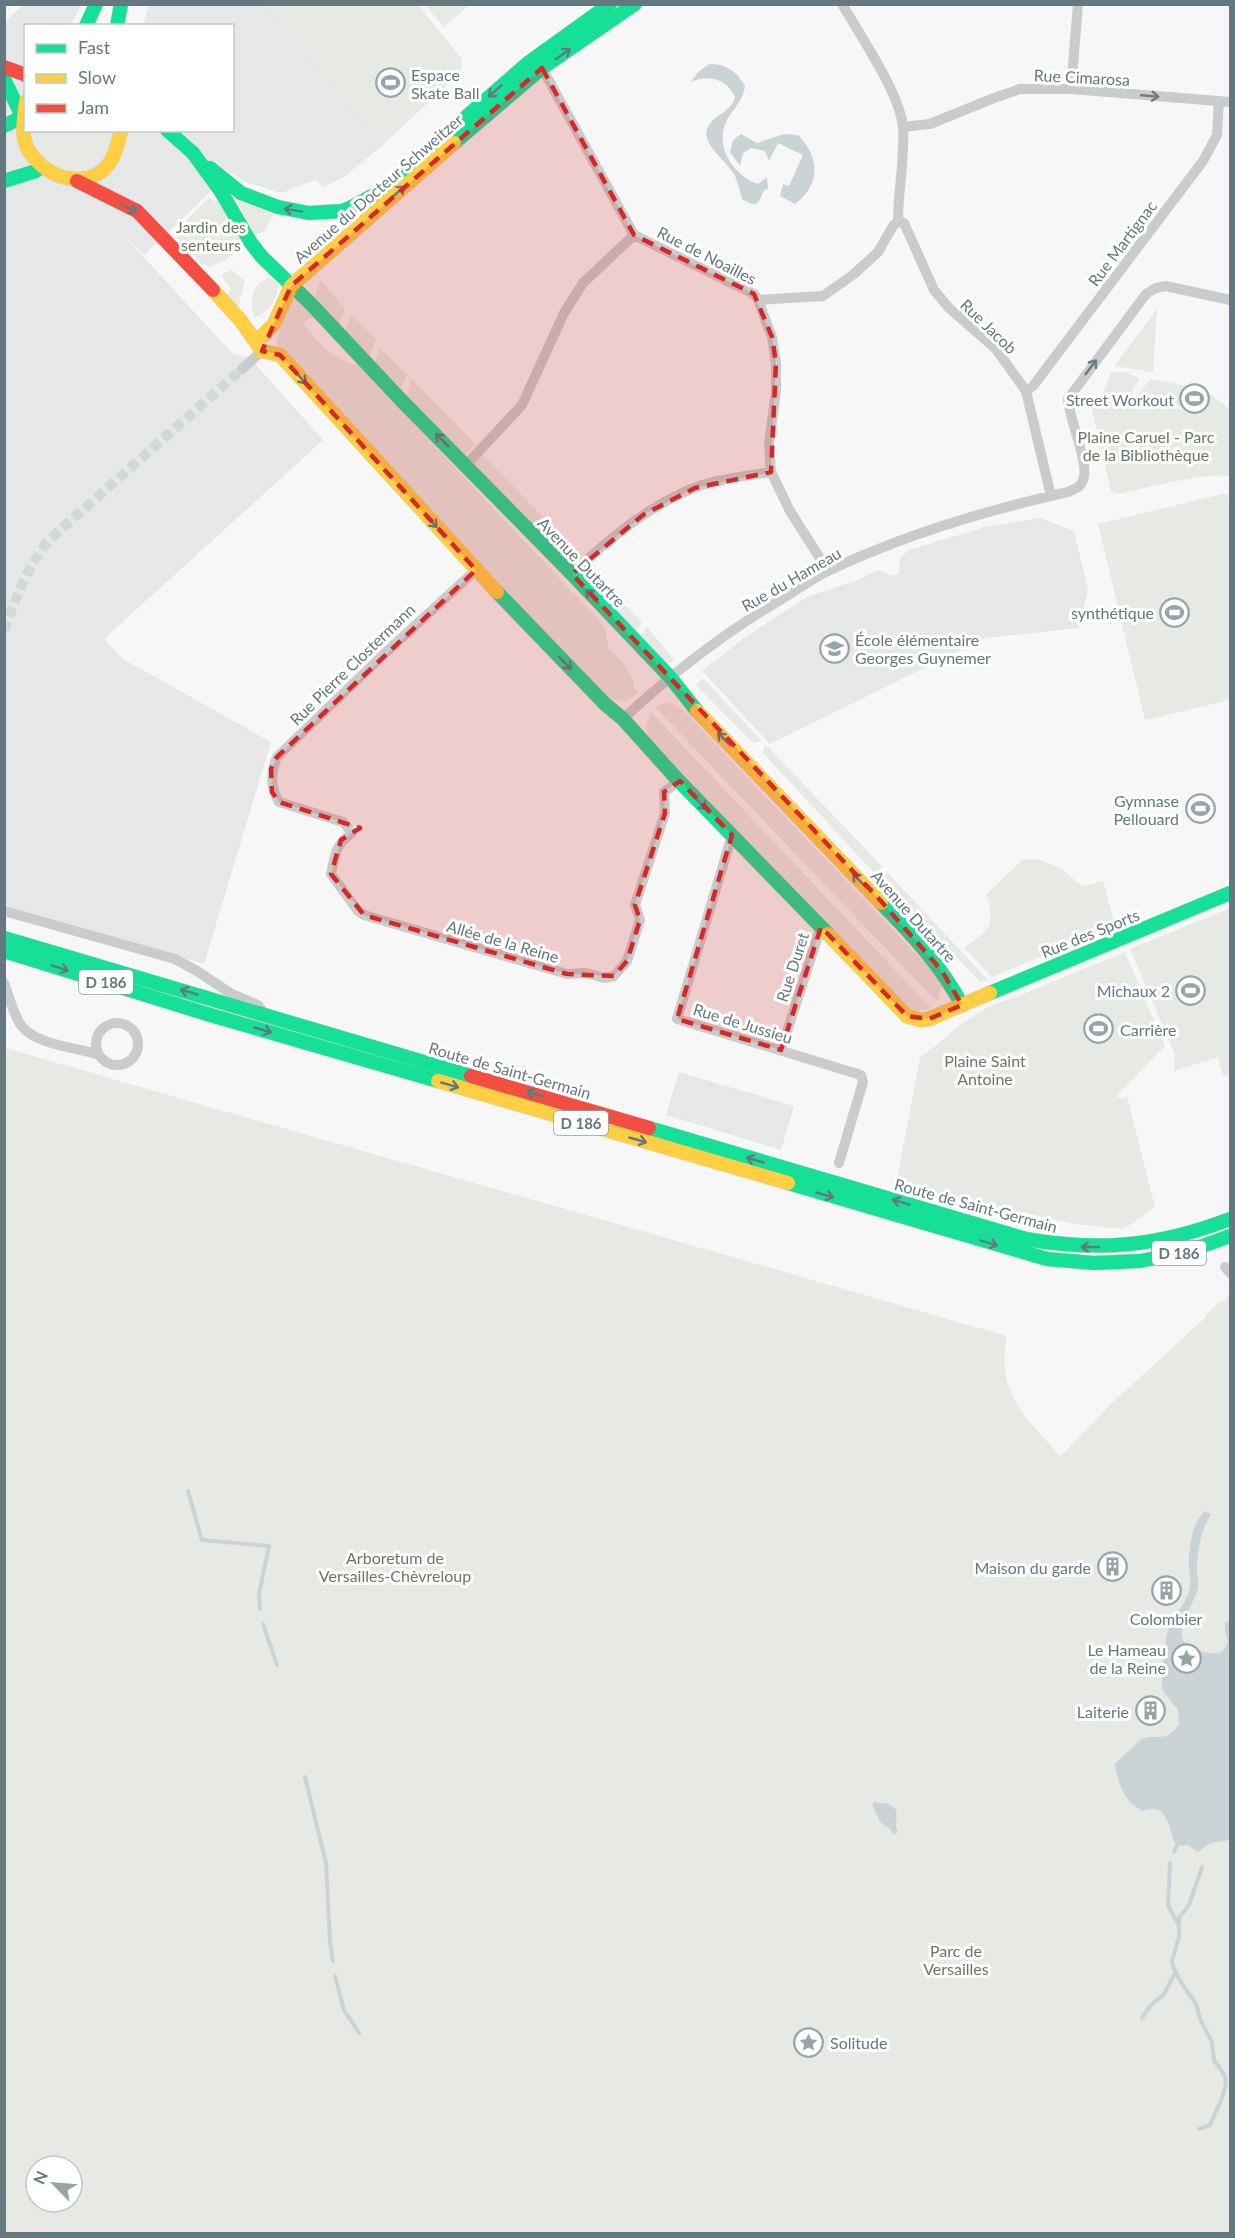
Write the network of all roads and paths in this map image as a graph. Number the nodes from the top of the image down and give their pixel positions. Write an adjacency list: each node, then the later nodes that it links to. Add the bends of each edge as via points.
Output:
1 (96, 4): 7 (main road)
2 (121, 4): 8 (main road)
3 (610, 4): 21 (main road, Avenue du Docteur Schweitzer, one-way to 21, via 528,63 373,198 342,211 309,213 257,200 231,186)
4 (635, 4): 10 (main road, Avenue du Docteur Schweitzer, one-way to 4)
5 (842, 4): 18 (street, Rue de Noailles, via 892,92)
6 (1078, 4): 13 (street)
7 (87, 24)
8 (117, 24)
9 (4, 67): 11 (main road)
10 (542, 68): 26 (street); 27 (main road, Avenue du Docteur Schweitzer, one-way to 10)
11 (24, 74)
12 (4, 79): 16 (main road)
13 (1071, 89): 14 (street, Rue Cimarosa, one-way to 14); 18 (street, Rue Cimarosa, via 1020,90 930,124)
14 (1219, 101): 15 (street, Rue Cimarosa); 32 (street, Rue Martignac, via 1217,135 1212,147)
15 (1230, 102)
16 (21, 110): 17 (main road); 22 (main road, via 18,142)
17 (4, 126)
18 (903, 127): 25 (street, Rue de Noailles)
19 (121, 132): 23 (main road, via 114,157 91,177)
20 (169, 132): 21 (main road, Avenue Dutartre)
21 (193, 153): 27 (main road, Avenue Dutartre, via 255,249)
22 (36, 171): 23 (main road, via 59,180); 24 (main road)
23 (77, 181): 30 (main road, one-way to 30, via 137,211 199,274)
24 (4, 182)
25 (898, 221): 28 (street, Rue de Noailles, via 878,252 823,296); 32 (street, Rue Jacob, via 904,224 934,290 996,349)
26 (634, 235): 28 (street, Rue de Noailles, via 754,294); 33 (street, via 583,283 564,313 522,405)
27 (291, 286): 30 (main road, Avenue du Docteur Schweitzer); 33 (main road, Avenue Dutartre, one-way to 27)
28 (758, 300): 34 (street, via 772,338 776,363 777,390 769,444)
29 (1230, 300): 35 (street, Rue du Hameau, one-way to 29, via 1081,485 1085,475 1068,399 1146,294 1166,286)
30 (259, 346): 31 (street); 36 (main road, one-way to 36, via 280,356)
31 (240, 364)
32 (1026, 391): 35 (street, Rue Jacob)
33 (466, 465): 38 (main road, Avenue Dutartre)
34 (771, 472): 37 (street); 38 (street, via 732,477 684,493 643,515)
35 (1051, 496): 37 (street, Rue du Hameau, via 921,532)
36 (476, 570): 40 (main road, one-way to 40); 42 (street, Rue Pierre Clostermann, via 277,757 271,769)
37 (828, 571): 39 (street, Rue du Hameau, via 721,637)
38 (572, 574): 39 (main road, Avenue Dutartre, one-way to 38)
39 (670, 677): 40 (street, Rue du Hameau); 50 (main road, Avenue Dutartre, one-way to 39, via 953,985 881,901 687,700)
40 (623, 720): 41 (main road)
41 (677, 779): 42 (street, Allée de la Reine, via 664,792 665,813 635,905 640,920 627,961 615,976 604,978 586,973 567,974 364,915 331,874 341,840 352,833 343,822 279,802); 43 (main road, one-way to 43)
42 (272, 792)
43 (732, 835): 46 (main road); 54 (street, Rue de Jussieu, via 677,1019)
44 (1230, 893): 50 (main road, Rue des Sports)
45 (4, 911): 51 (street, via 175,959 258,1005)
46 (821, 927): 50 (main road, via 907,1016 929,1019); 54 (street, Rue Duret)
47 (4, 938): 51 (main road, Route de Saint-Germain / D 186, one-way to 47)
48 (4, 951): 58 (main road, Route de Saint-Germain / D 186, one-way to 58, via 1024,1253 1074,1263 1125,1262 1188,1251)
49 (4, 983): 53 (street, via 18,1019 31,1035)
50 (962, 1005)
51 (265, 1015): 57 (main road, Route de Saint-Germain / D 186, one-way to 51, via 1188,1235 1121,1247 1075,1247 999,1232)
52 (98, 1036): 53 (street); 55 (street); 55 (street, via 106,1027 123,1024 134,1032 138,1045 134,1056 124,1064 107,1063)
53 (79, 1048): 55 (street)
54 (781, 1050): 56 (street, Rue de Jussieu, via 861,1075 863,1082)
55 (99, 1055)
56 (839, 1163)
57 (1230, 1220)
58 (1230, 1236)

